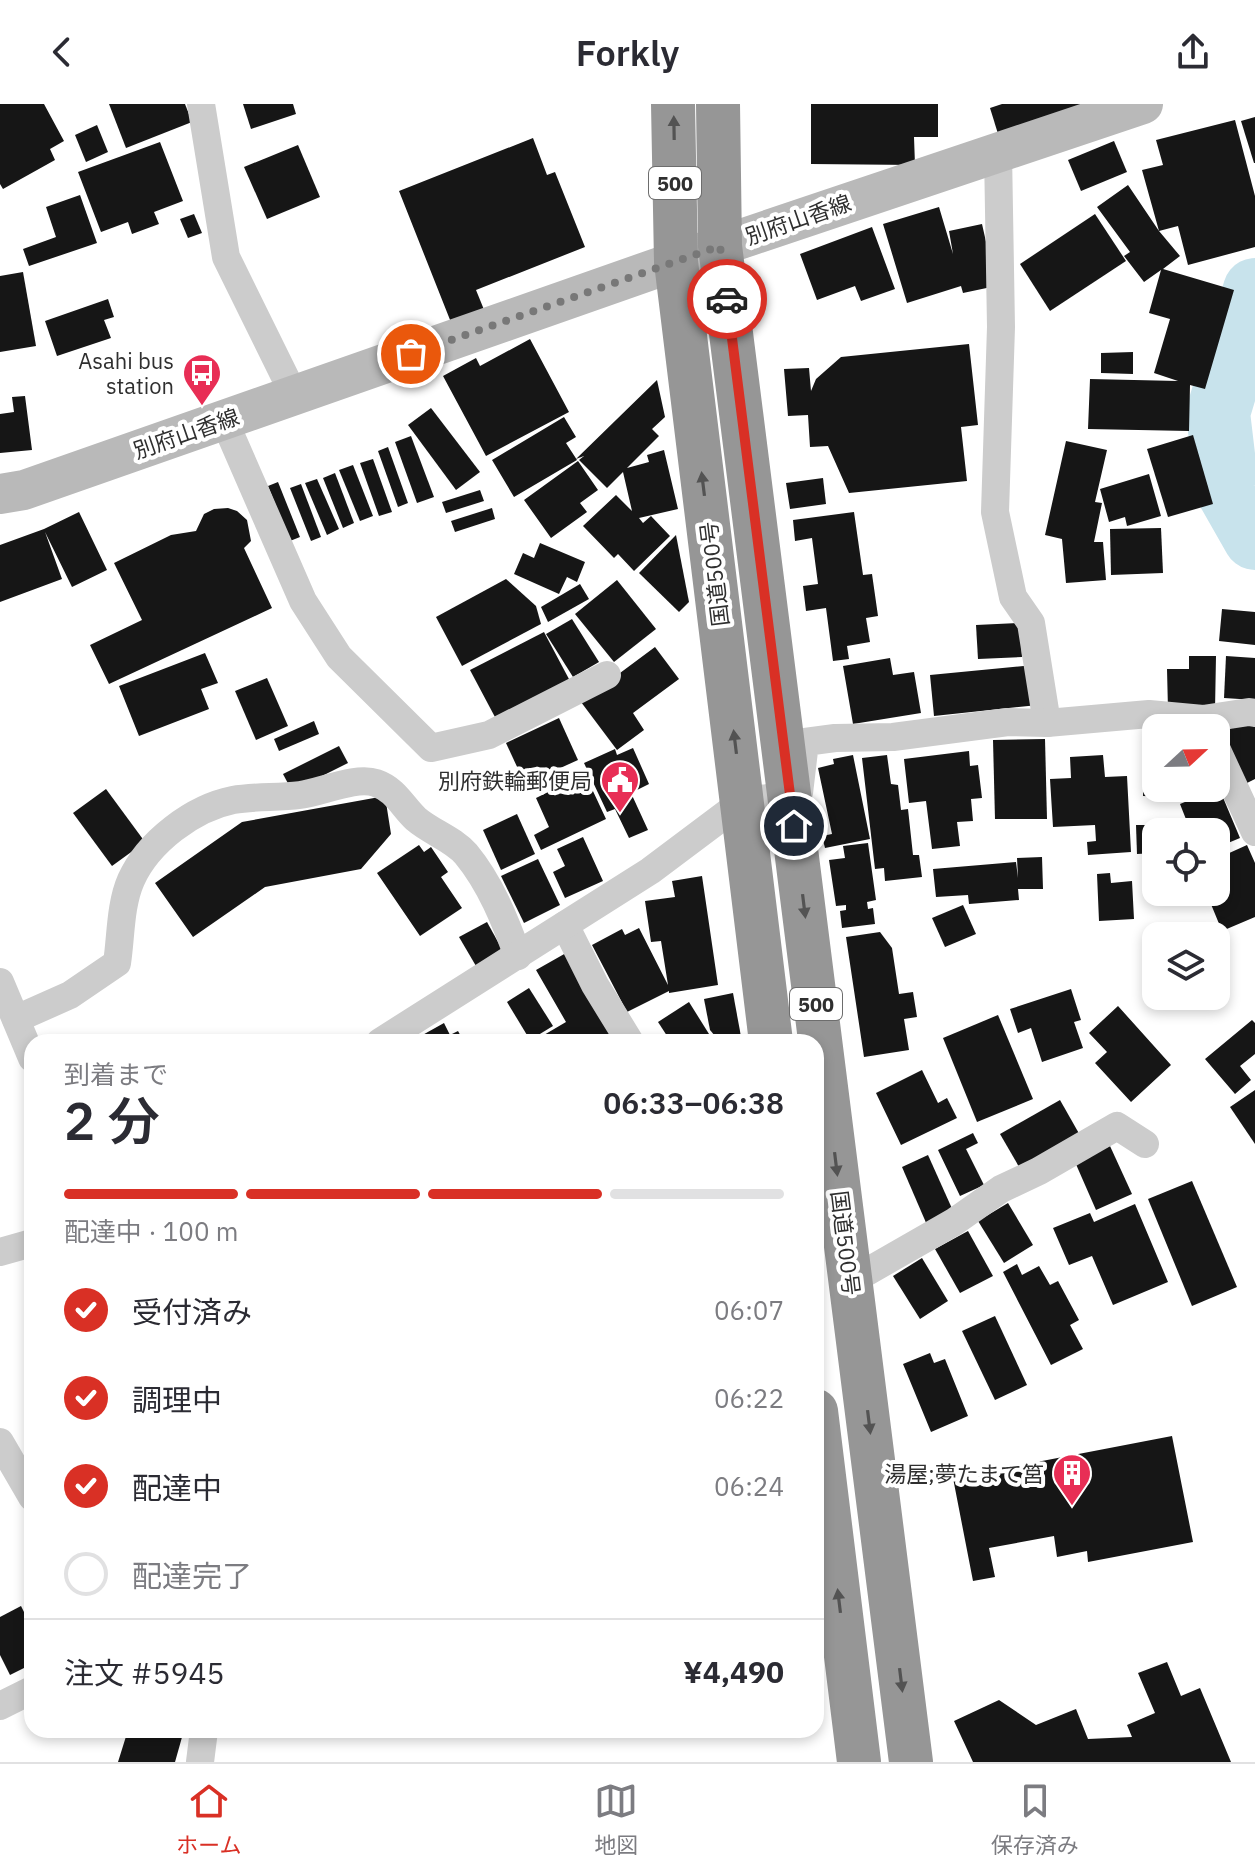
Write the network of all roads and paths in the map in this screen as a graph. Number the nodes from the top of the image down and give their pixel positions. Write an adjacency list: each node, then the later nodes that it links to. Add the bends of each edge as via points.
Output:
1 (201, 104): 8 (street, via 226,257)
2 (673, 104): 7 (highway, 国道500号 / 500, one-way to 2)
3 (718, 104): 6 (highway, 国道500号 / 500)
4 (1143, 104): 5 (main road, 別府山香線)
5 (998, 152): 6 (main road, 別府山香線); 15 (street, via 1001,327 995,512 1013,597 1031,623)
6 (720, 246): 7 (main road, 別府山香線); 17 (highway, 国道500号 / 500)
7 (676, 262): 8 (main road, 別府山香線); 18 (highway, 国道500号 / 500, one-way to 7)
8 (294, 395): 9 (main road, 別府山香線)
9 (224, 420): 10 (main road, 別府山香線); 11 (street, via 303,601 339,657 431,748 489,735)
10 (8, 498)
11 (607, 675)
12 (1255, 713): 14 (street)
13 (1142, 715): 15 (street)
14 (1230, 717)
15 (1047, 723): 17 (street, via 1008,722 805,742 799,793)
16 (1230, 778): 19 (street)
17 (790, 796): 18 (street); 27 (highway, 国道500号 / 500, one-way to 27)
18 (742, 802): 20 (street, via 650,871); 26 (highway, 国道500号 / 500)
19 (1255, 832)
20 (565, 925): 21 (street); 25 (street)
21 (518, 956): 23 (street, via 501,910 465,852 414,817 398,796 375,783 355,781 299,795 234,800 172,829 131,879 117,963 70,995); 24 (street)
22 (0, 982): 23 (street)
23 (16, 1019): 28 (street)
24 (393, 1034)
25 (625, 1034)
26 (770, 1034)
27 (820, 1034)
28 (24, 1038)
29 (824, 1066): 33 (highway, 国道500号 / 500, one-way to 33)
30 (1145, 1144): 33 (street, via 1117,1126)
31 (24, 1245): 32 (street)
32 (0, 1252)
33 (851, 1281): 42 (highway, 国道500号 / 500, one-way to 42)
34 (0, 1442): 36 (street)
35 (824, 1476): 41 (highway, one-way to 35)
36 (24, 1483)
37 (24, 1694): 38 (street)
38 (0, 1706)
39 (203, 1738): 40 (street)
40 (200, 1762)
41 (859, 1762)
42 (911, 1762)

